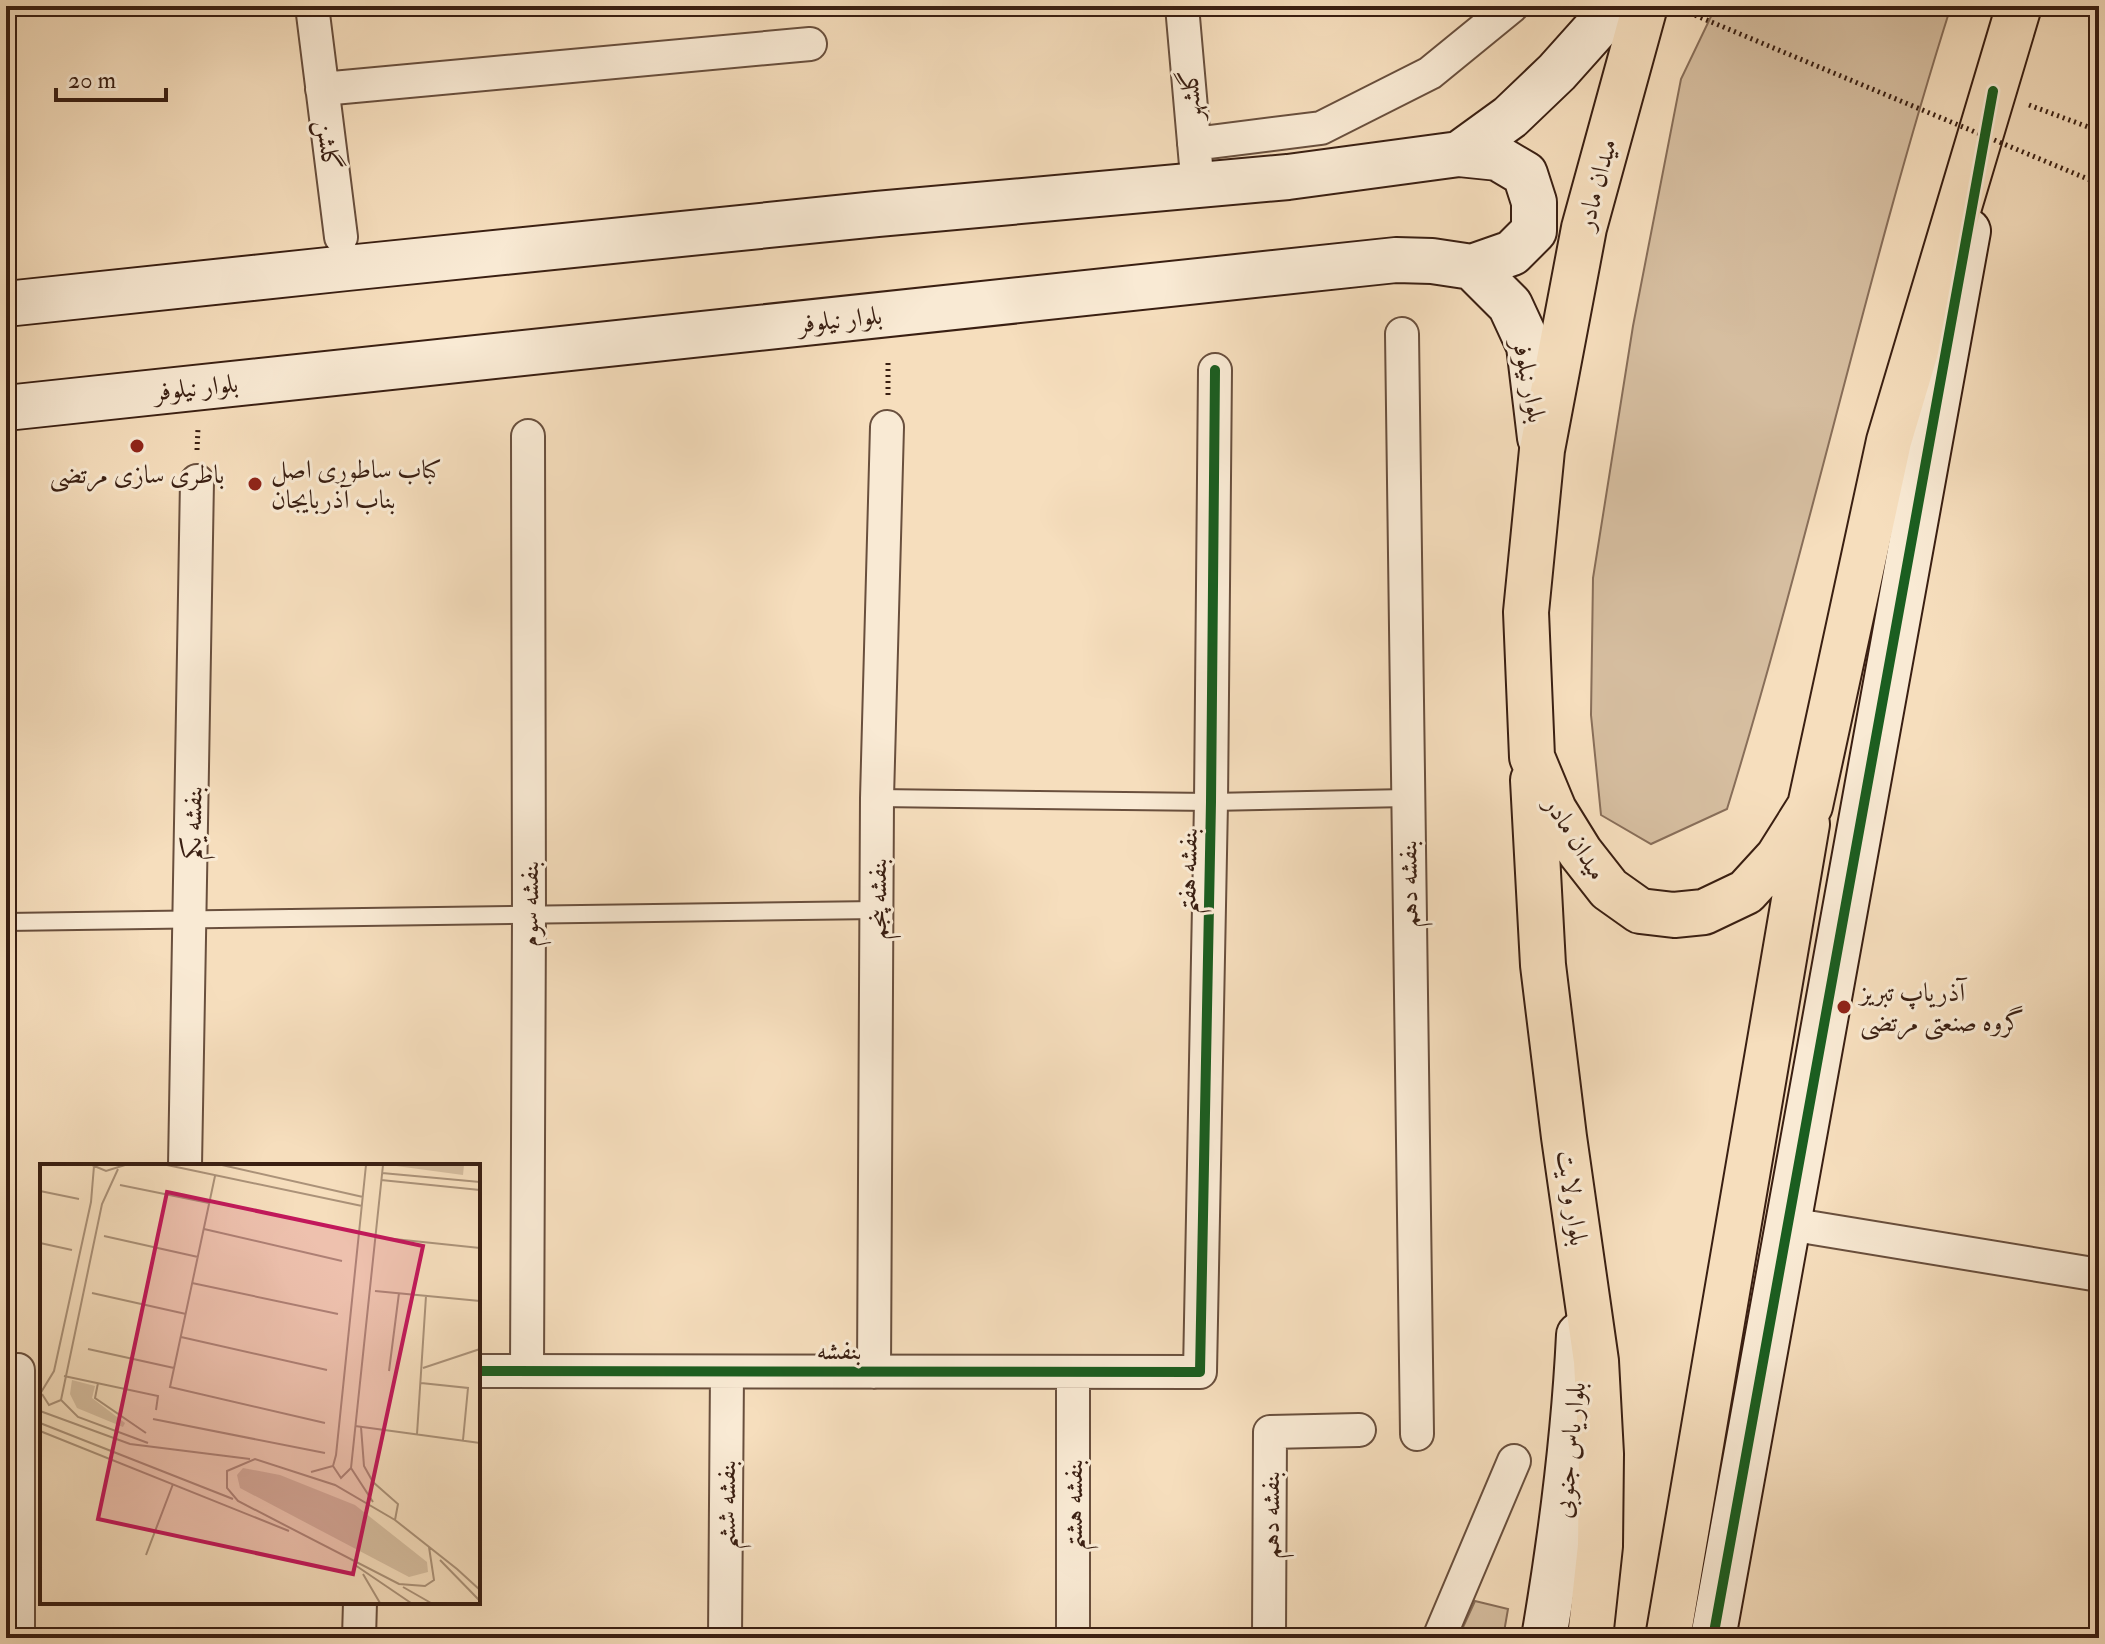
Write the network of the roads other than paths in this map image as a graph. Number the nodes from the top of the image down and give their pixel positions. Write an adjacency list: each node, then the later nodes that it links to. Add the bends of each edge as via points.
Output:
1 (312, 6): 9 (street, گلشن)
2 (1182, 6): 12 (street, گلشهر)
3 (1512, 6): 12 (street, via 1430,73 1321,128)
4 (1616, 6): 11 (main road, via 1510,117)
5 (1645, 6): 21 (main road, میدان مادر, via 1584,228)
6 (2019, 6): 10 (main road, میدان مادر)
7 (2046, 6): 10 (main road)
8 (810, 44): 9 (street)
9 (322, 89): 13 (street, گلشن)
10 (1993, 91): 27 (main road, میدان مادر, via 1889,441); 33 (main road)
11 (1459, 154): 12 (main road, via 1288,177); 14 (main road, via 1498,158 1525,174 1534,202 1534,231 1512,253)
12 (1196, 164): 15 (main road, via 347,268)
13 (341, 237)
14 (1472, 267): 18 (main road, بلوار نیلوفر, via 1381,261); 21 (main road, بلوار نیلوفر, via 1510,305 1529,346)
15 (7, 298)
16 (1402, 334): 25 (street, بنفشه دهم)
17 (1215, 370): 26 (street, بنفشه هفتم)
18 (6, 408)
19 (887, 427): 24 (street, بنفشه پنجم)
20 (528, 436): 29 (street, بنفشه سوم)
21 (1542, 450): 23 (main road, میدان مادر, via 1526,612)
22 (197, 481): 30 (street, بنفشه یکم)
23 (1532, 757): 27 (main road, میدان مادر, via 1554,810 1580,852 1609,889 1640,911 1704,912 1746,892 1778,857); 34 (main road, بلوار ولایت, via 1543,965)
24 (877, 798): 26 (lane); 28 (street, بنفشه پنجم)
25 (1407, 798): 26 (lane); 44 (street, بنفشه دهم)
26 (1211, 802): 42 (street, بنفشه هفتم)
27 (1810, 806): 55 (main road)
28 (877, 910): 29 (lane); 40 (street, بنفشه پنجم)
29 (529, 915): 30 (lane); 38 (street, بنفشه سوم)
30 (190, 920): 31 (lane); 32 (street, بنفشه یکم)
31 (6, 922)
32 (185, 1164)
33 (1789, 1224): 35 (street); 56 (main road)
34 (1582, 1260): 53 (main road, بلوار یاس جنوبی, via 1576,1394); 54 (main road, بلوار ولایت, via 1596,1361 1601,1454 1600,1546)
35 (2099, 1275)
36 (22, 1370): 47 (street)
37 (480, 1371): 38 (street, بنفشه)
38 (527, 1371): 39 (street, بنفشه)
39 (727, 1372): 40 (street, بنفشه); 49 (street, بنفشه ششم)
40 (874, 1372): 41 (street, بنفشه)
41 (1073, 1372): 42 (street, بنفشه); 50 (street, بنفشه هشتم)
42 (1200, 1372)
43 (1359, 1430): 51 (street, بنفشه دهم, via 1270,1432)
44 (1417, 1434)
45 (1514, 1461): 52 (street)
46 (360, 1604): 48 (street)
47 (18, 1638)
48 (359, 1638)
49 (725, 1638)
50 (1073, 1638)
51 (1269, 1638)
52 (1439, 1638)
53 (1544, 1638)
54 (1590, 1638)
55 (1668, 1638)
56 (1713, 1638)

